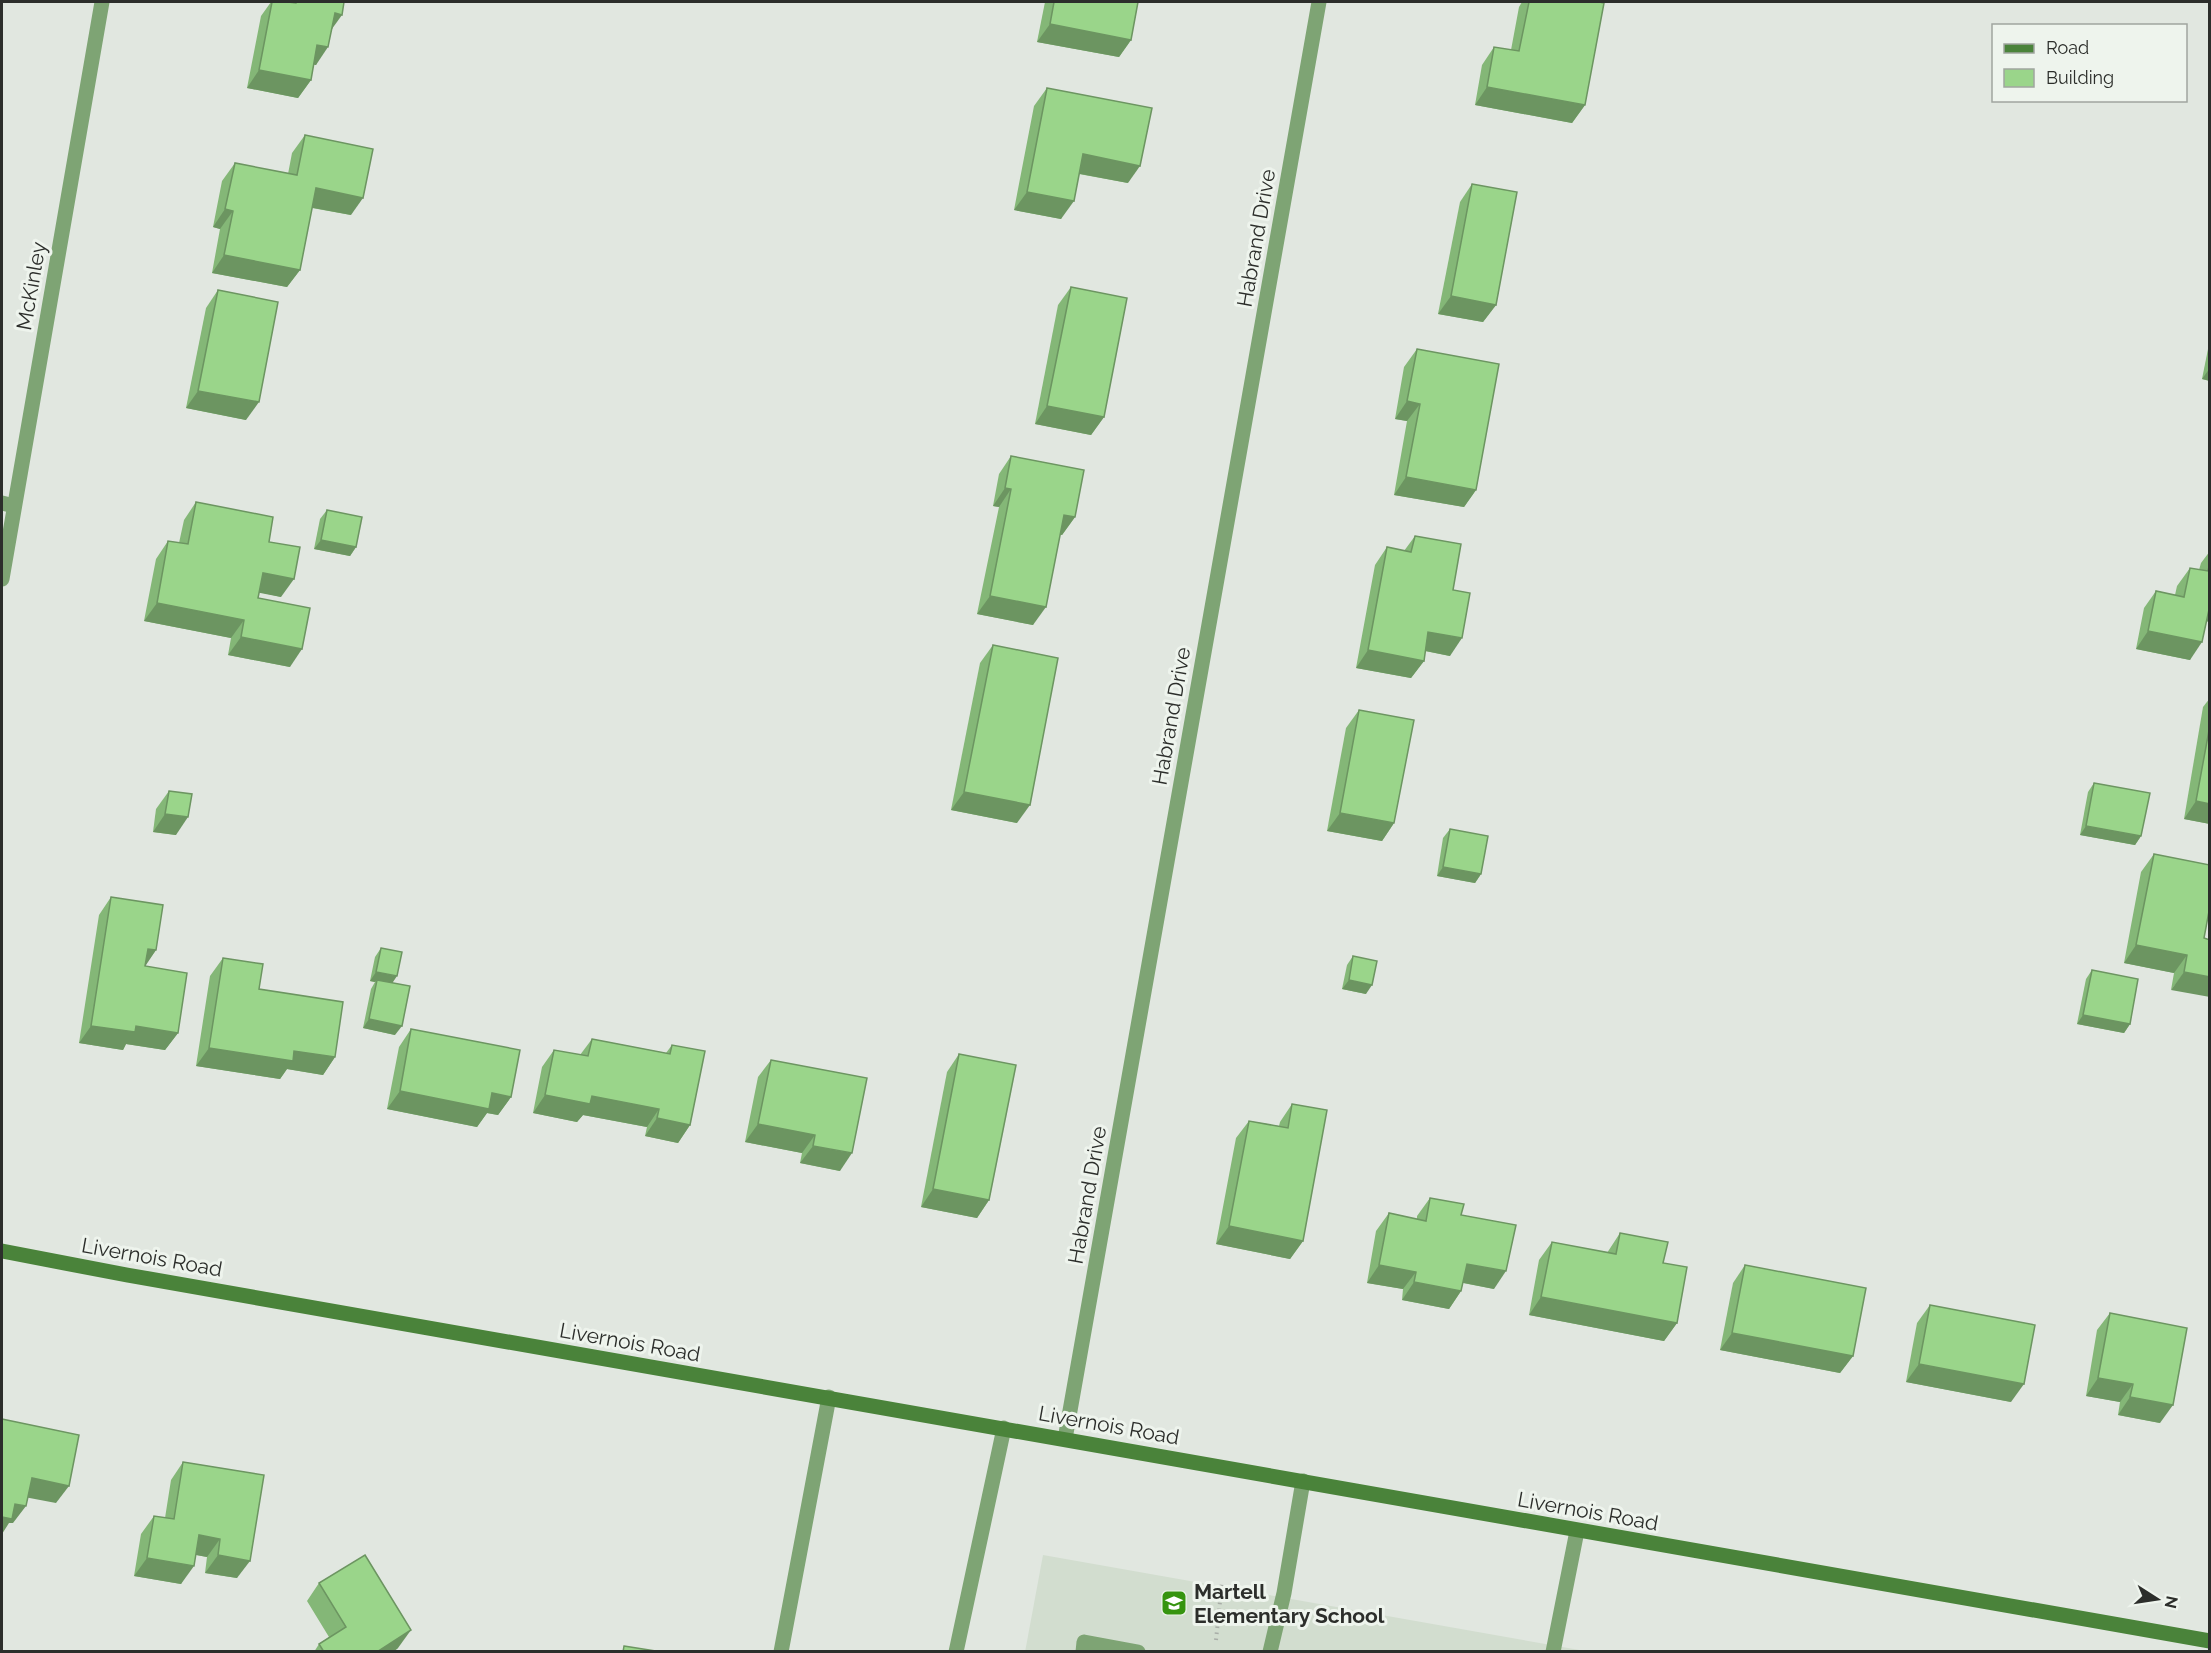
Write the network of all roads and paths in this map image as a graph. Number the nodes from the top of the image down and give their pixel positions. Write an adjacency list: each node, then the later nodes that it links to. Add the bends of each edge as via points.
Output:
1 (102, 2): 3 (street, McKinley)
2 (1319, 2): 8 (street, Habrand Drive)
3 (8, 505): 4 (street, McKinley)
4 (2, 579)
5 (2, 1251): 6 (main road, Livernois Road)
6 (829, 1397): 7 (main road, Livernois Road); 14 (street)
7 (1004, 1428): 8 (main road, Livernois Road); 15 (street)
8 (1065, 1439): 9 (main road, Livernois Road)
9 (1303, 1481): 10 (main road, Livernois Road); 18 (street)
10 (1577, 1531): 13 (main road, Livernois Road); 19 (street)
11 (1222, 1582): 12 (path)
12 (1216, 1640)
13 (2210, 1641)
14 (781, 1652)
15 (956, 1652)
16 (1083, 1652): 17 (street, via 1084,1642)
17 (1138, 1652)
18 (1270, 1652)
19 (1553, 1652)

